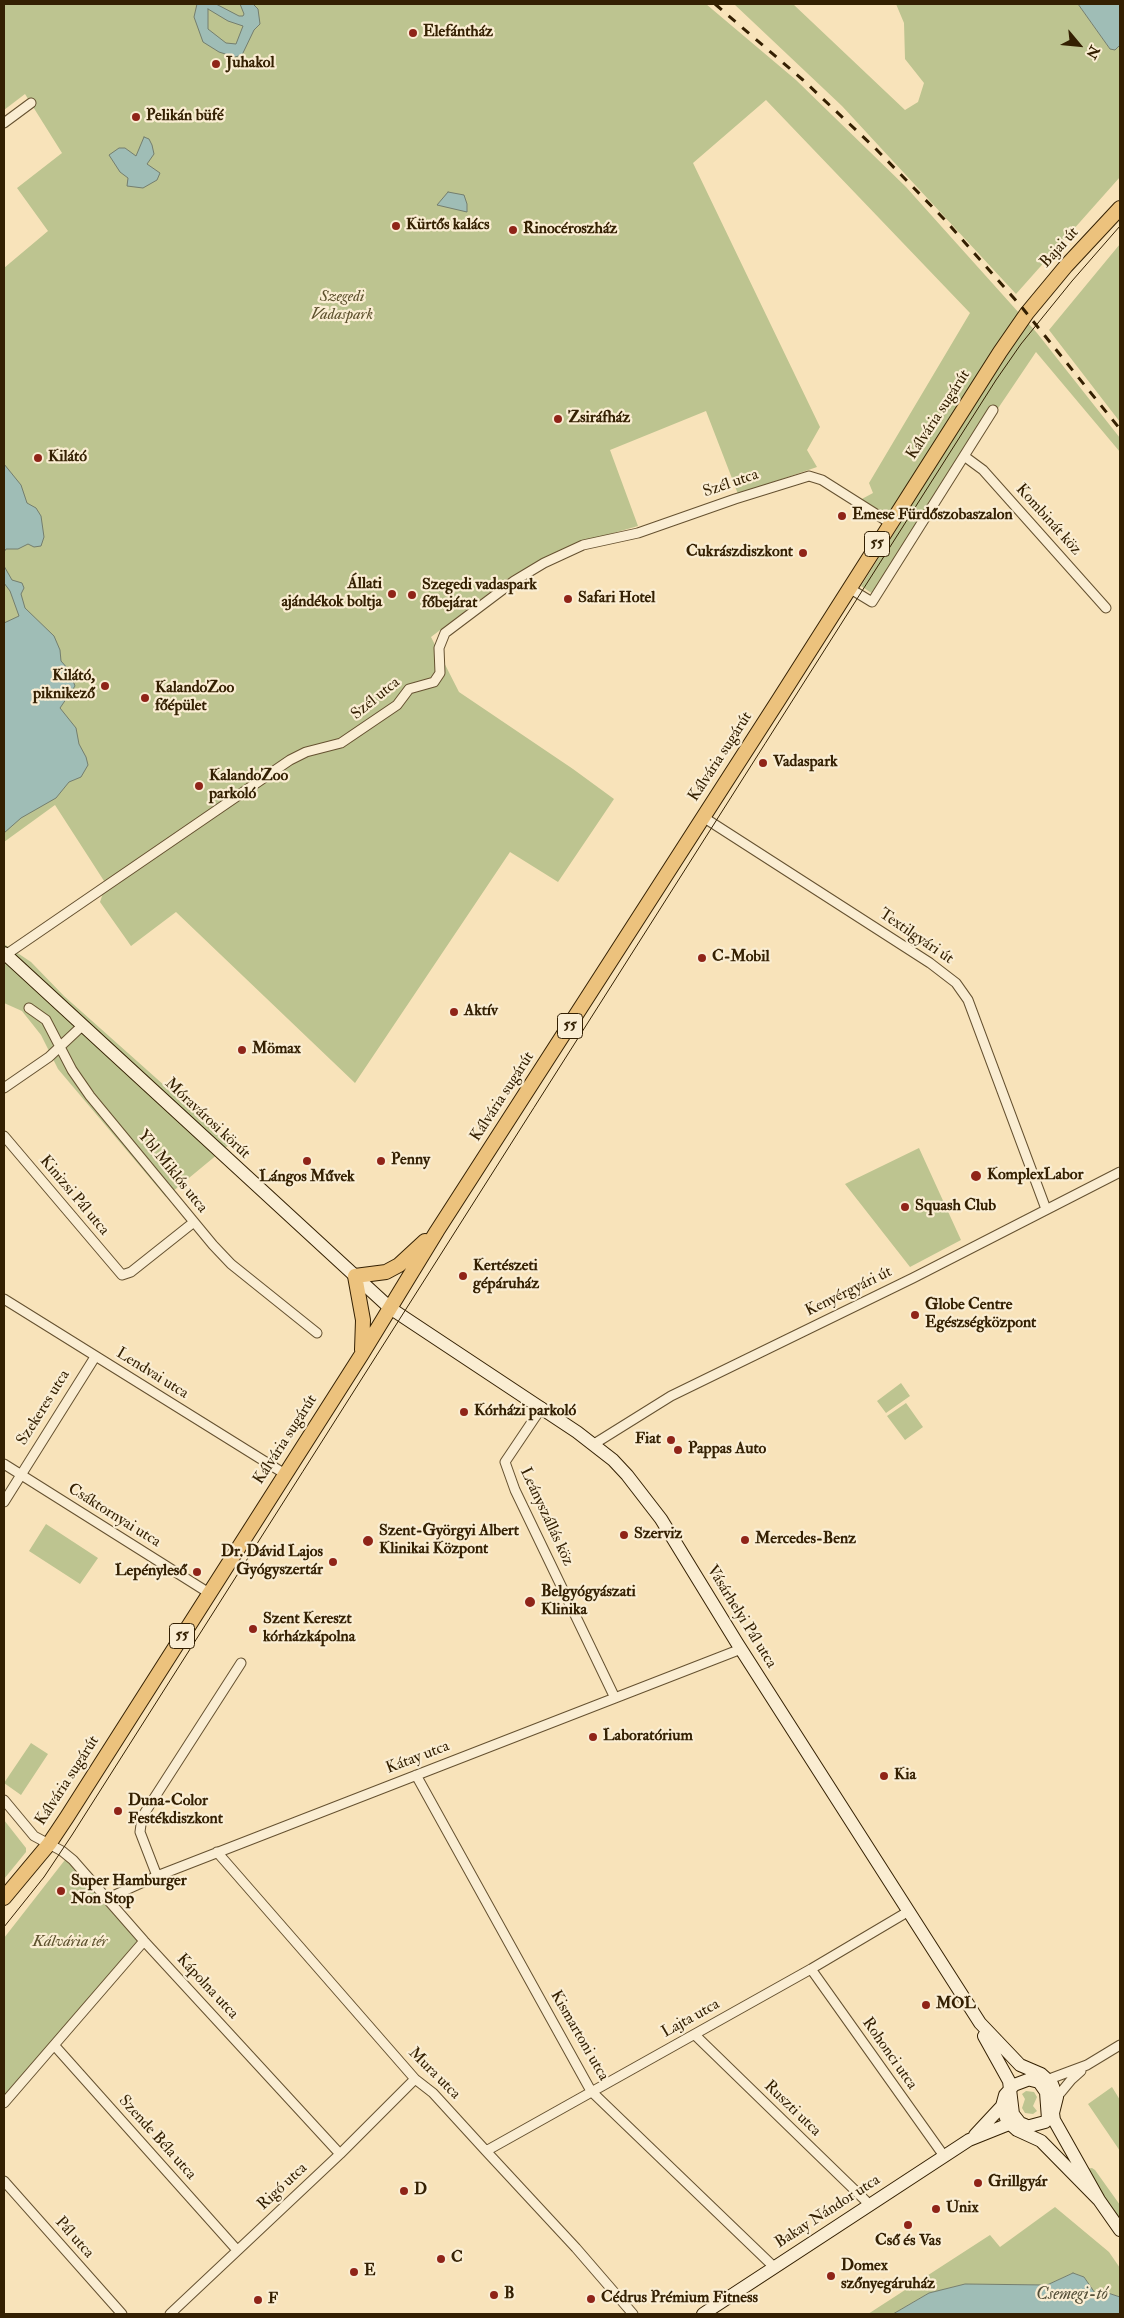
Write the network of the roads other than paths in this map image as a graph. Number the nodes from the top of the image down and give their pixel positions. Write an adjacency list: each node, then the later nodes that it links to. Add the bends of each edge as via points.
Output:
1 (31, 103): 2 (street)
2 (4, 123)
3 (1120, 208): 4 (main road, Bajai út / 55)
4 (1027, 313): 7 (main road, Kálvária sugárút / 55)
5 (993, 410): 6 (street)
6 (964, 456): 8 (street, via 872,602); 9 (street, Kombinát köz, via 983,470)
7 (890, 523): 8 (main road, Kálvária sugárút / 55); 11 (street, Szél utca, via 822,480 809,476 638,533 583,545 544,563 514,581 445,633 439,648 440,673 434,682 409,689 397,705 342,744 306,752 290,760)
8 (849, 588): 10 (main road, Kálvária sugárút / 55)
9 (1106, 608)
10 (703, 818): 18 (street, Textilgyári út, via 945,972 960,988 968,1000); 20 (main road, Kálvária sugárút / 55)
11 (4, 955): 13 (main road, Móravárosi körút)
12 (29, 1008): 14 (street, Ybl Miklós utca, via 46,1020)
13 (83, 1025): 14 (street); 21 (main road, Móravárosi körút)
14 (60, 1048): 15 (street); 19 (street, Ybl Miklós utca, via 90,1096)
15 (4, 1088)
16 (4, 1136): 19 (street, Kinizsi Pál utca, via 122,1275 131,1272)
17 (1120, 1172): 18 (street, Kenyérgyári út)
18 (1046, 1209): 28 (street, Kenyérgyári út, via 913,1278 670,1396)
19 (194, 1222): 24 (street, Ybl Miklós utca, via 231,1264)
20 (437, 1231): 21 (main road, via 399,1265 386,1272); 23 (main road, Kálvária sugárút / 55)
21 (355, 1276): 23 (main road, Móravárosi körút); 25 (main road, via 363,1320)
22 (4, 1299): 26 (street, Lendvai utca)
23 (390, 1308): 25 (main road, Kálvária sugárút / 55); 27 (main road, Vásárhelyi Pál utca)
24 (317, 1333)
25 (362, 1354): 31 (main road, Kálvária sugárút / 55)
26 (95, 1357): 30 (street, Szekeres utca); 31 (street, Lendvai utca)
27 (542, 1407): 28 (main road, Vásárhelyi Pál utca); 36 (street, Leányszállás köz, via 506,1462 515,1490)
28 (594, 1444): 34 (main road, Vásárhelyi Pál utca, via 627,1475 661,1519)
29 (4, 1464): 30 (street, Csáktornyai utca)
30 (20, 1474): 32 (street, Szekeres utca); 33 (street, Csáktornyai utca)
31 (285, 1474): 33 (main road, Kálvária sugárút / 55)
32 (4, 1502)
33 (209, 1593): 39 (main road, Kálvária sugárút / 55)
34 (741, 1649): 36 (street, Kátay utca); 44 (main road, Vásárhelyi Pál utca)
35 (241, 1663): 41 (street, via 142,1817 140,1832)
36 (615, 1698): 37 (street, Kátay utca)
37 (416, 1775): 40 (street, Kátay utca); 55 (street, Kismartoni utca)
38 (4, 1800): 39 (street, Kápolna utca, via 34,1836)
39 (49, 1844): 42 (main road, Kálvária sugárút / 55); 43 (street, Kápolna utca, via 73,1860)
40 (217, 1852): 41 (street, Kátay utca); 53 (street, Mura utca)
41 (157, 1876): 43 (street, Kátay utca)
42 (4, 1898)
43 (108, 1898): 45 (street, Kápolna utca)
44 (909, 1911): 46 (street, Lajta utca); 47 (main road, Vásárhelyi Pál utca)
45 (144, 1942): 49 (street); 64 (street, Kápolna utca)
46 (811, 1969): 48 (street, Lajta utca); 66 (street, Rohonci utca)
47 (980, 2024): 51 (main road, Vásárhelyi Pál utca); 56 (main road, Vásárhelyi Pál utca, via 982,2042)
48 (695, 2034): 55 (street, Lajta utca); 69 (street, Ruszti utca)
49 (54, 2045): 58 (street); 71 (street, Szende Béla utca)
50 (1120, 2045): 52 (street)
51 (1003, 2050): 54 (main road, Vásárhelyi Pál utca, via 1015,2069); 54 (main road, Vásárhelyi Pál utca, via 1020,2065 1041,2074)
52 (1087, 2065): 54 (street); 57 (street)
53 (415, 2079): 63 (street, Mura utca, via 433,2093); 64 (street, Rigó utca)
54 (1039, 2081): 56 (main road, via 1018,2082); 57 (main road, Vásárhelyi Pál utca, via 1054,2088); 60 (main road, Vásárhelyi Pál utca, via 1046,2092)
55 (591, 2090): 63 (street, Lajta utca); 72 (street, Kismartoni utca)
56 (1009, 2090): 59 (main road); 61 (main road, Vásárhelyi Pál utca, via 1011,2109)
57 (1057, 2098): 60 (main road)
58 (4, 2104)
59 (1002, 2106): 61 (main road, Vásárhelyi Pál utca); 62 (main road, Bakay Nándor utca)
60 (1050, 2116): 61 (main road, via 1041,2124); 68 (main road, Vásárhelyi Pál utca)
61 (1020, 2125): 62 (main road, Bakay Nándor utca); 65 (main road, Vásárhelyi Pál utca); 65 (main road, Vásárhelyi Pál utca, via 1047,2139)
62 (971, 2139): 66 (main road, Bakay Nándor utca)
63 (486, 2151): 75 (street, Mura utca)
64 (340, 2154): 71 (street, Rigó utca)
65 (1057, 2155): 68 (main road, Vásárhelyi Pál utca)
66 (944, 2156): 69 (main road, Bakay Nándor utca)
67 (4, 2181): 73 (street, Pál utca)
68 (1099, 2200): 70 (main road, Vásárhelyi Pál utca)
69 (869, 2204): 72 (main road, Bakay Nándor utca)
70 (1120, 2230)
71 (237, 2250): 74 (street, Rigó utca)
72 (774, 2267): 76 (main road, Bakay Nándor utca)
73 (122, 2314)
74 (170, 2314)
75 (633, 2314)
76 (703, 2314)

